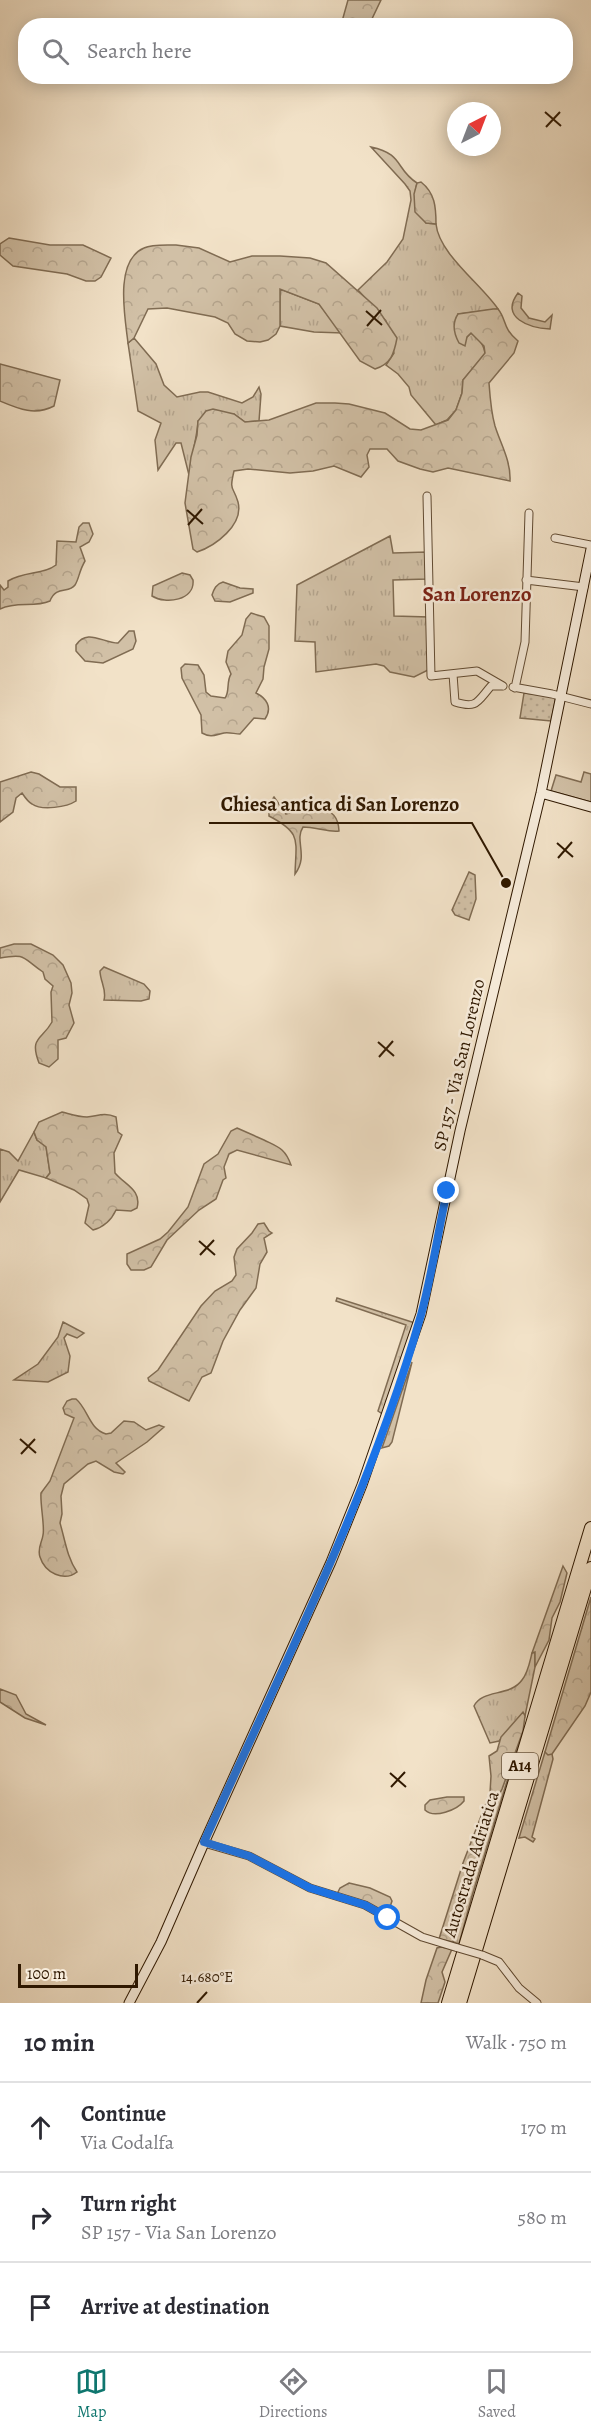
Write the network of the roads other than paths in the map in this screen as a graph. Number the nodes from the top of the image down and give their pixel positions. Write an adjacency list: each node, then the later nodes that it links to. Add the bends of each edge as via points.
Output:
1 (428, 496): 8 (street, via 431,676)
2 (529, 513): 6 (street)
3 (555, 538): 4 (street)
4 (591, 547): 5 (main road, SP 157 - Via San Lorenzo)
5 (588, 578): 7 (main road, SP 157 - Via San Lorenzo)
6 (526, 580): 7 (street); 10 (street, via 525,642)
7 (584, 587): 11 (main road, SP 157 - Via San Lorenzo)
8 (453, 674): 9 (street, via 477,671); 9 (street, via 455,702 469,706 475,705 491,686)
9 (503, 686): 10 (street)
10 (515, 688): 11 (street)
11 (562, 697): 12 (street); 13 (main road, SP 157 - Via San Lorenzo)
12 (591, 704)
13 (541, 793): 14 (main road); 17 (main road, SP 157 - Via San Lorenzo, via 459,1131 421,1314 331,1562)
14 (591, 807)
15 (591, 1528): 19 (highway, Autostrada Adriatica / A14)
16 (591, 1568): 20 (highway, Autostrada Adriatica / A14)
17 (204, 1842): 18 (main road, SP 157 - Via San Lorenzo, via 161,1942); 21 (street, bridge, via 249,1856 310,1888 365,1905 422,1937 499,1962 519,1988)
18 (129, 2003)
19 (448, 2003)
20 (460, 2003)
21 (537, 2003)

